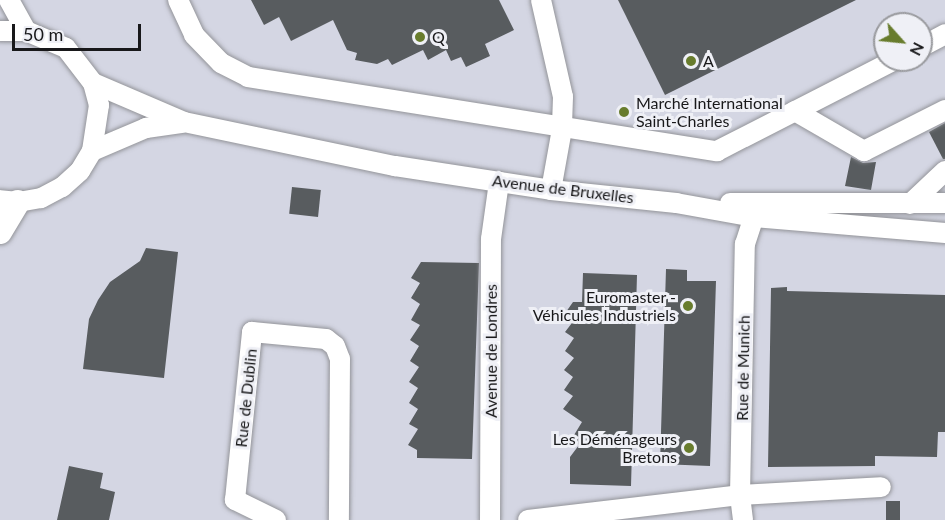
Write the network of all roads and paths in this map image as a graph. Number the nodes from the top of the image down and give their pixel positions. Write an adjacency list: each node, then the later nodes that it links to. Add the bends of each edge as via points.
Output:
1 (9, 0): 4 (street)
2 (178, 0): 11 (street, via 195,35 220,63 248,77)
3 (542, 0): 11 (street, via 563,97)
4 (26, 31): 5 (street); 7 (street, via 66,48)
5 (0, 32)
6 (873, 71): 9 (street)
7 (93, 83): 10 (street, Avenue de Bruxelles); 12 (street, via 99,105)
8 (945, 110): 9 (street, via 864,151)
9 (795, 111): 11 (street, via 717,151)
10 (184, 122): 12 (street, Avenue de Bruxelles, via 136,131); 14 (street, Avenue de Bruxelles, via 395,166)
11 (562, 129): 15 (street)
12 (92, 151): 16 (street, via 80,171 62,187 41,198)
13 (945, 171): 19 (street)
14 (499, 182): 15 (street, Avenue de Bruxelles); 27 (street, Avenue de Londres, via 491,239)
15 (551, 190): 17 (street, Avenue de Bruxelles)
16 (9, 201): 21 (main road)
17 (676, 203): 19 (street); 20 (street, Avenue de Bruxelles)
18 (945, 203): 19 (street)
19 (910, 204)
20 (754, 217): 22 (street, Avenue de Bruxelles); 24 (street, Rue de Munich, via 745,244)
21 (0, 231)
22 (945, 233)
23 (880, 488): 24 (street)
24 (740, 495): 28 (street); 29 (street, Rue de Munich)
25 (276, 520): 26 (street, Rue de Dublin, via 235,500 252,332 326,339 335,346 340,359)
26 (339, 520)
27 (490, 520)
28 (528, 520)
29 (743, 520)

